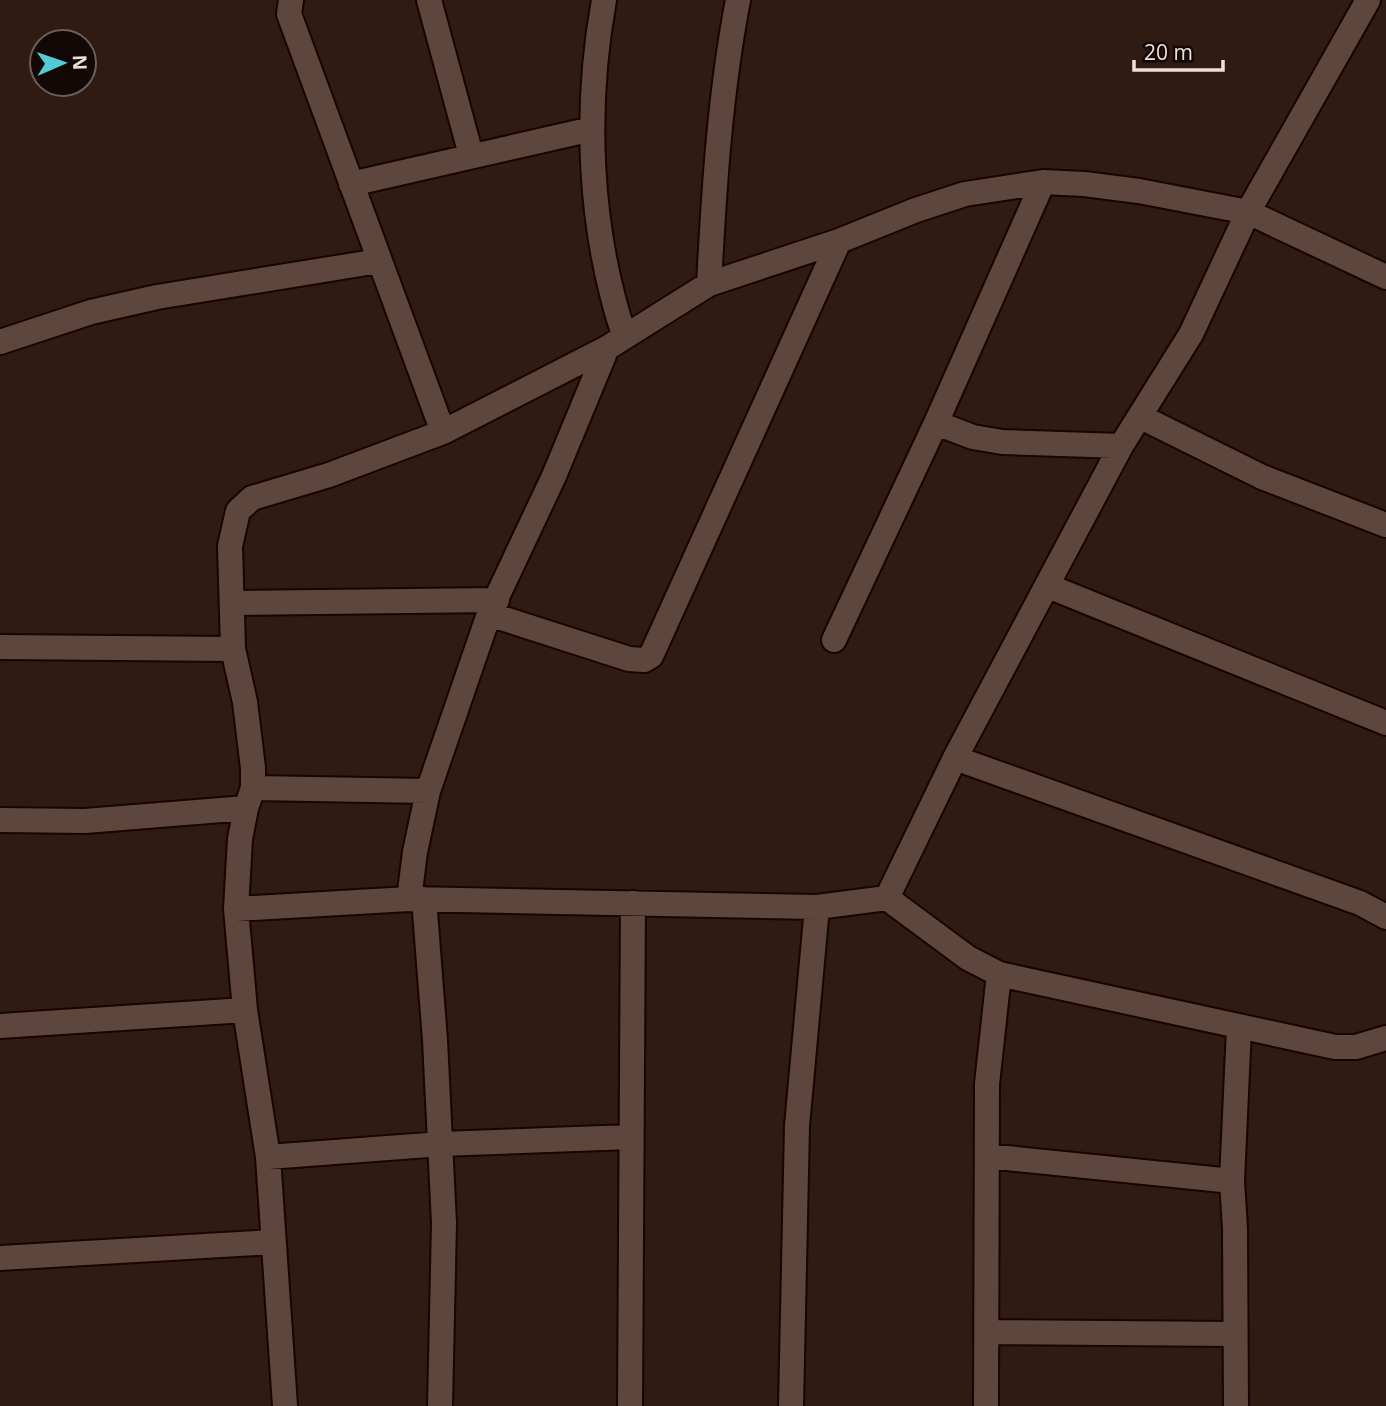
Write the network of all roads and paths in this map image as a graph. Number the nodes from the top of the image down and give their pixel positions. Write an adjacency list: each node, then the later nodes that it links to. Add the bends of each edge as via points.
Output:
1 (291, 0): 10 (street, via 289,14)
2 (429, 0): 8 (street)
3 (604, 0): 7 (street)
4 (738, 0): 15 (street, via 717,158)
5 (1367, 0): 6 (street); 11 (street)
6 (1386, 10)
7 (592, 129): 8 (street); 16 (street, via 598,227)
8 (471, 155): 10 (street)
9 (1043, 182): 11 (street, via 1139,191); 12 (street, via 965,194); 19 (street)
10 (351, 184): 13 (street)
11 (1248, 212): 14 (street); 18 (street, via 1191,334)
12 (839, 241): 15 (street); 25 (street, via 651,656 629,659)
13 (379, 261): 17 (street, via 157,297 91,312); 20 (street)
14 (1386, 276)
15 (709, 284): 16 (street)
16 (615, 341): 20 (street); 25 (street)
17 (0, 342)
18 (1141, 417): 21 (street); 22 (street, via 1262,477)
19 (936, 423): 21 (street, via 1002,442); 26 (street)
20 (443, 432): 24 (street, via 244,503 230,546)
21 (1121, 446): 23 (street)
22 (1386, 525)
23 (1048, 586): 29 (street); 30 (street)
24 (232, 603): 25 (street); 28 (street)
25 (493, 607): 31 (street)
26 (834, 640)
27 (0, 647): 28 (street)
28 (233, 649): 32 (street, via 250,731)
29 (1386, 723)
30 (955, 758): 34 (street); 39 (street)
31 (428, 791): 32 (street); 35 (street, via 415,852)
32 (249, 798): 33 (street, via 85,821); 38 (street)
33 (0, 820)
34 (887, 898): 37 (street); 40 (street, via 968,958)
35 (416, 899): 36 (street); 38 (street); 46 (street)
36 (633, 903): 37 (street); 45 (street)
37 (817, 907): 57 (street, via 797,1126)
38 (236, 909): 41 (street)
39 (1386, 916)
40 (999, 974): 43 (street); 47 (street, via 987,1084)
41 (245, 1010): 42 (street); 48 (street)
42 (0, 1026)
43 (1239, 1028): 44 (street, via 1335,1047 1356,1047); 49 (street)
44 (1386, 1038)
45 (630, 1138): 46 (street); 56 (street)
46 (441, 1144): 48 (street); 55 (street)
47 (987, 1156): 49 (street); 52 (street)
48 (268, 1157): 50 (street)
49 (1232, 1181): 53 (street)
50 (272, 1242): 51 (street); 54 (street)
51 (0, 1258)
52 (987, 1332): 53 (street); 58 (street)
53 (1235, 1334): 59 (street)
54 (285, 1406)
55 (440, 1406)
56 (630, 1406)
57 (791, 1406)
58 (986, 1406)
59 (1236, 1406)

